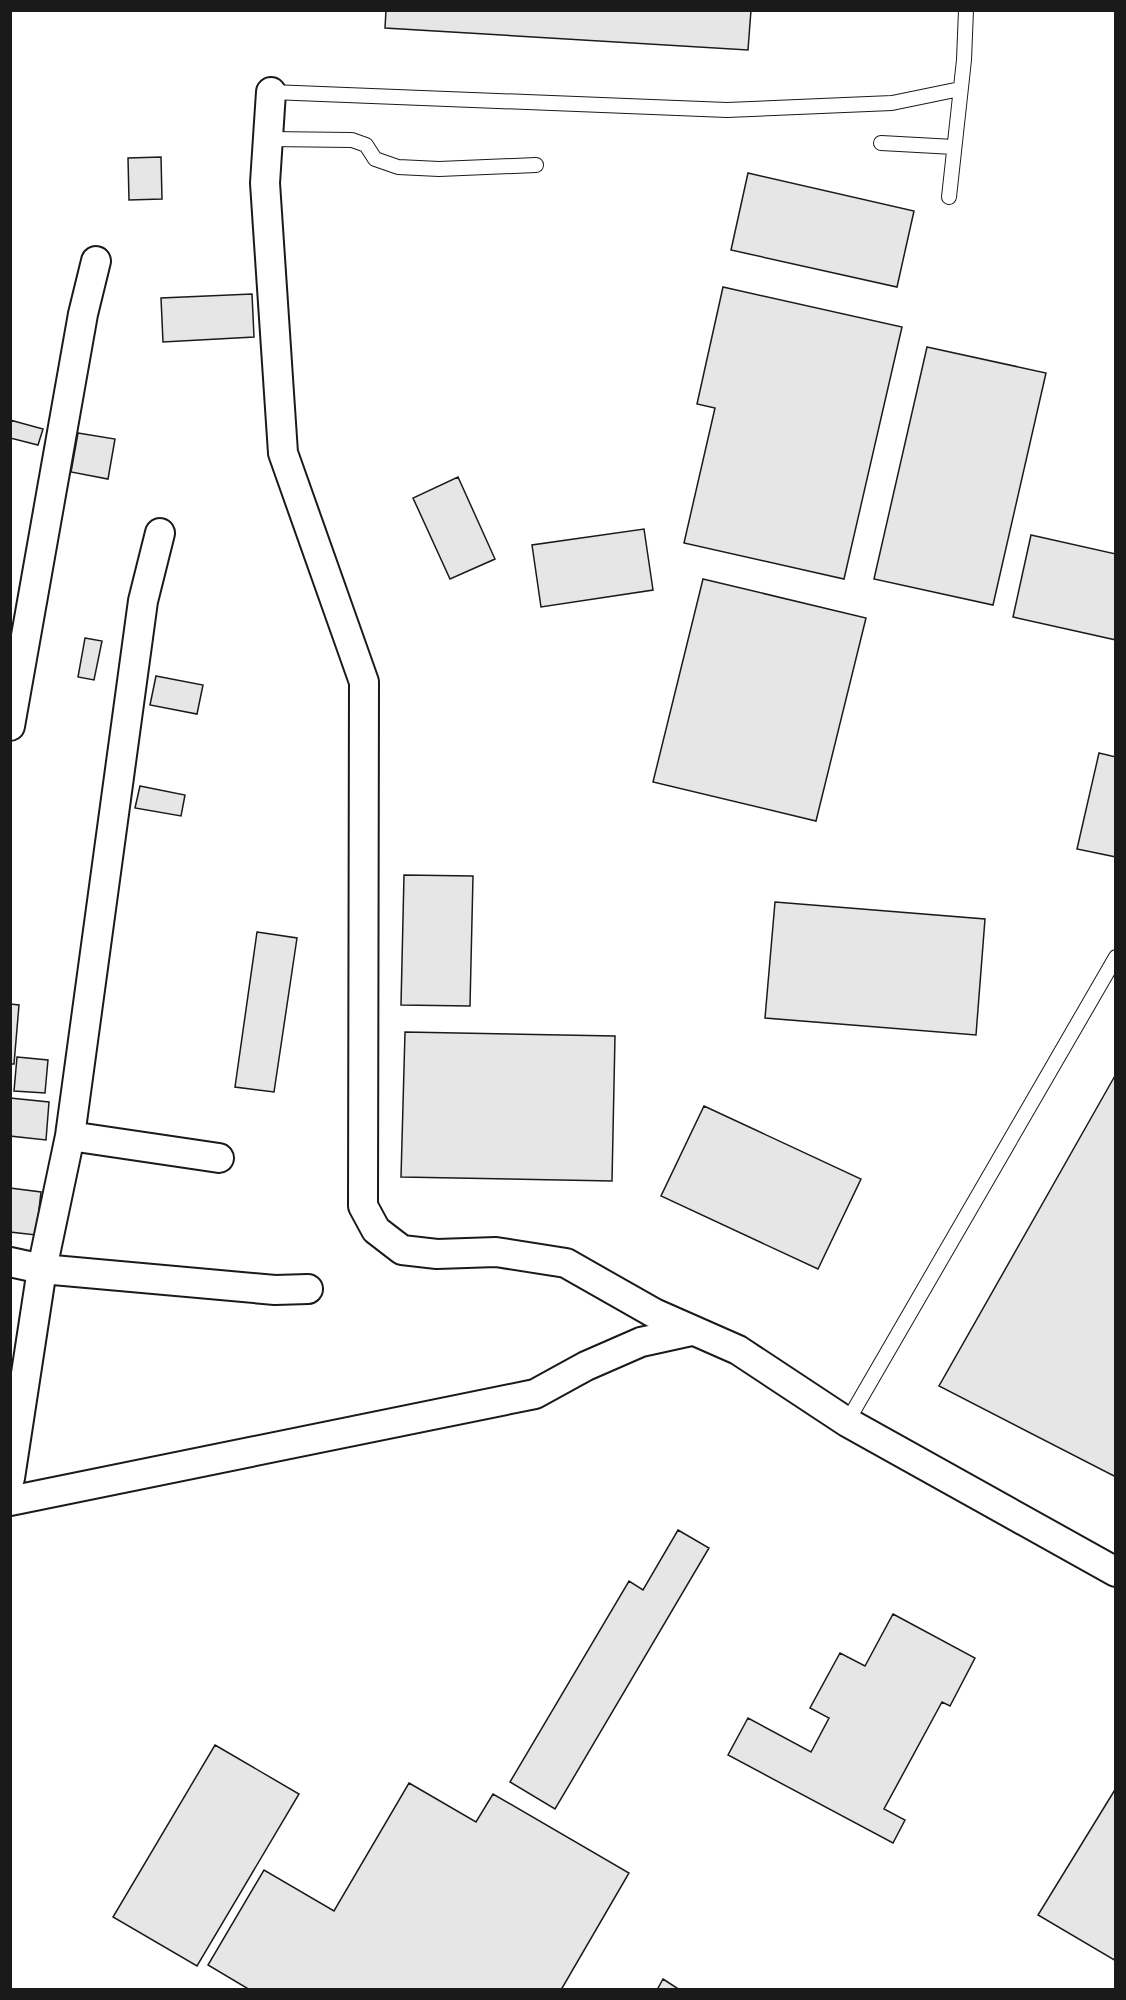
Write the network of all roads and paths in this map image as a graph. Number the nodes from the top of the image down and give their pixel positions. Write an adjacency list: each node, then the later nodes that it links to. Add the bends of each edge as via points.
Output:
1 (966, 10): 2 (lane)
2 (960, 89): 3 (lane, via 892,103 727,110); 6 (lane)
3 (271, 92): 4 (street)
4 (268, 139): 7 (lane, via 352,140 366,145 375,159 398,167); 18 (street, via 265,183 283,453 364,682 363,1206 376,1230 402,1250 437,1254 495,1252 566,1263)
5 (881, 143): 6 (lane)
6 (954, 147): 8 (lane)
7 (537, 165)
8 (949, 197)
9 (96, 261): 11 (street)
10 (160, 533): 13 (street, via 144,601)
11 (10, 726)
12 (1116, 957): 19 (lane)
13 (70, 1136): 14 (street); 16 (street)
14 (219, 1158)
15 (10, 1262): 16 (street)
16 (42, 1269): 17 (street, via 275,1290); 20 (street)
17 (308, 1289)
18 (691, 1330): 19 (street, via 738,1350); 21 (street, via 641,1342 535,1394)
19 (847, 1422): 22 (street)
20 (10, 1478)
21 (10, 1501)
22 (1116, 1572)

